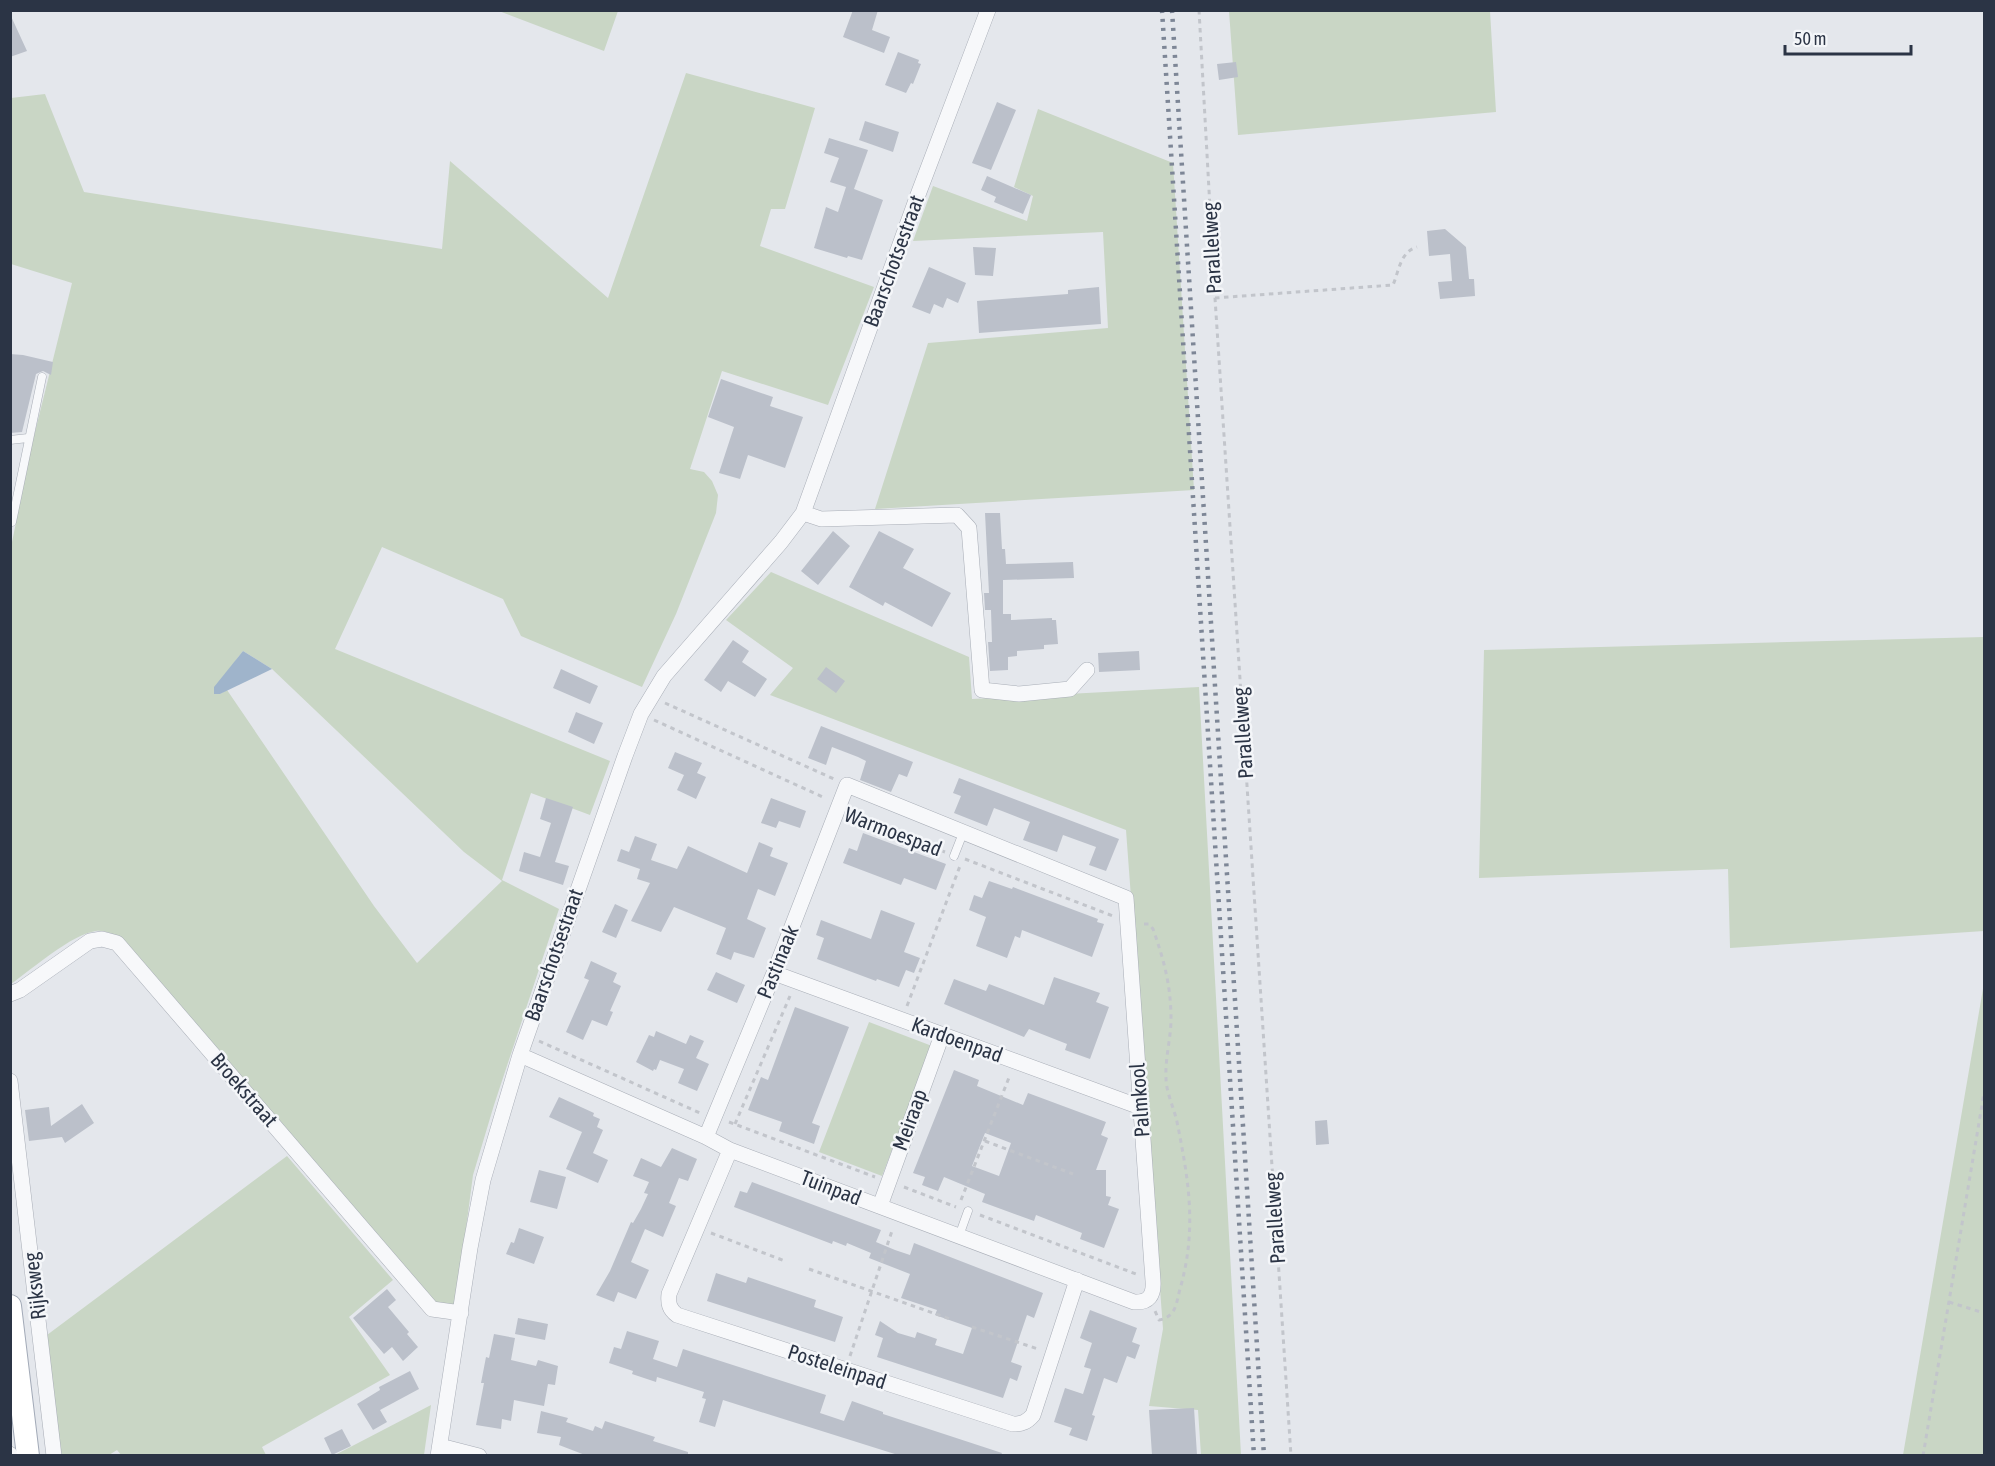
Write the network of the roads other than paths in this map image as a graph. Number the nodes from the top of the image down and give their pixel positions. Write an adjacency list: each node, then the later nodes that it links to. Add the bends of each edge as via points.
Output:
1 (988, 10): 5 (street, Baarschotsestraat)
2 (42, 377): 3 (lane)
3 (28, 438): 4 (lane); 6 (lane)
4 (10, 440)
5 (803, 513): 7 (street, via 821,519 957,515 969,528 982,690 1019,694 1070,689); 15 (street, Baarschotsestraat, via 664,676 641,714)
6 (12, 522)
7 (1087, 670)
8 (847, 785): 9 (street, Warmoespad); 12 (street, Pastinaak)
9 (963, 833): 10 (lane); 11 (street, Warmoespad)
10 (954, 856)
11 (1126, 898): 17 (street, Palmkool)
12 (774, 973): 14 (street, Kardoenpad); 18 (street, Pastinaak)
13 (10, 994): 26 (street, Broekstraat, via 90,941 117,943 432,1309)
14 (942, 1035): 17 (street, Kardoenpad); 20 (street, Meiraap)
15 (520, 1055): 18 (street, Tuinpad); 26 (street, Baarschotsestraat, via 483,1179)
16 (10, 1081): 29 (street, Rijksweg)
17 (1140, 1107): 24 (street, Palmkool, via 1154,1281)
18 (706, 1137): 19 (street, Tuinpad)
19 (730, 1150): 20 (street, Tuinpad); 23 (street, Posteleinpad, via 669,1294 668,1303 677,1315 1021,1424 1033,1415)
20 (879, 1206): 22 (street, Tuinpad)
21 (968, 1211): 22 (lane)
22 (959, 1236): 23 (street, Tuinpad)
23 (1077, 1280): 24 (street, Tuinpad, via 1134,1302)
24 (1148, 1300)
25 (10, 1306): 28 (main road, Rijksweg)
26 (460, 1313): 27 (street, Baarschotsestraat)
27 (439, 1451): 30 (street)
28 (28, 1455)
29 (54, 1455)
30 (479, 1455)

